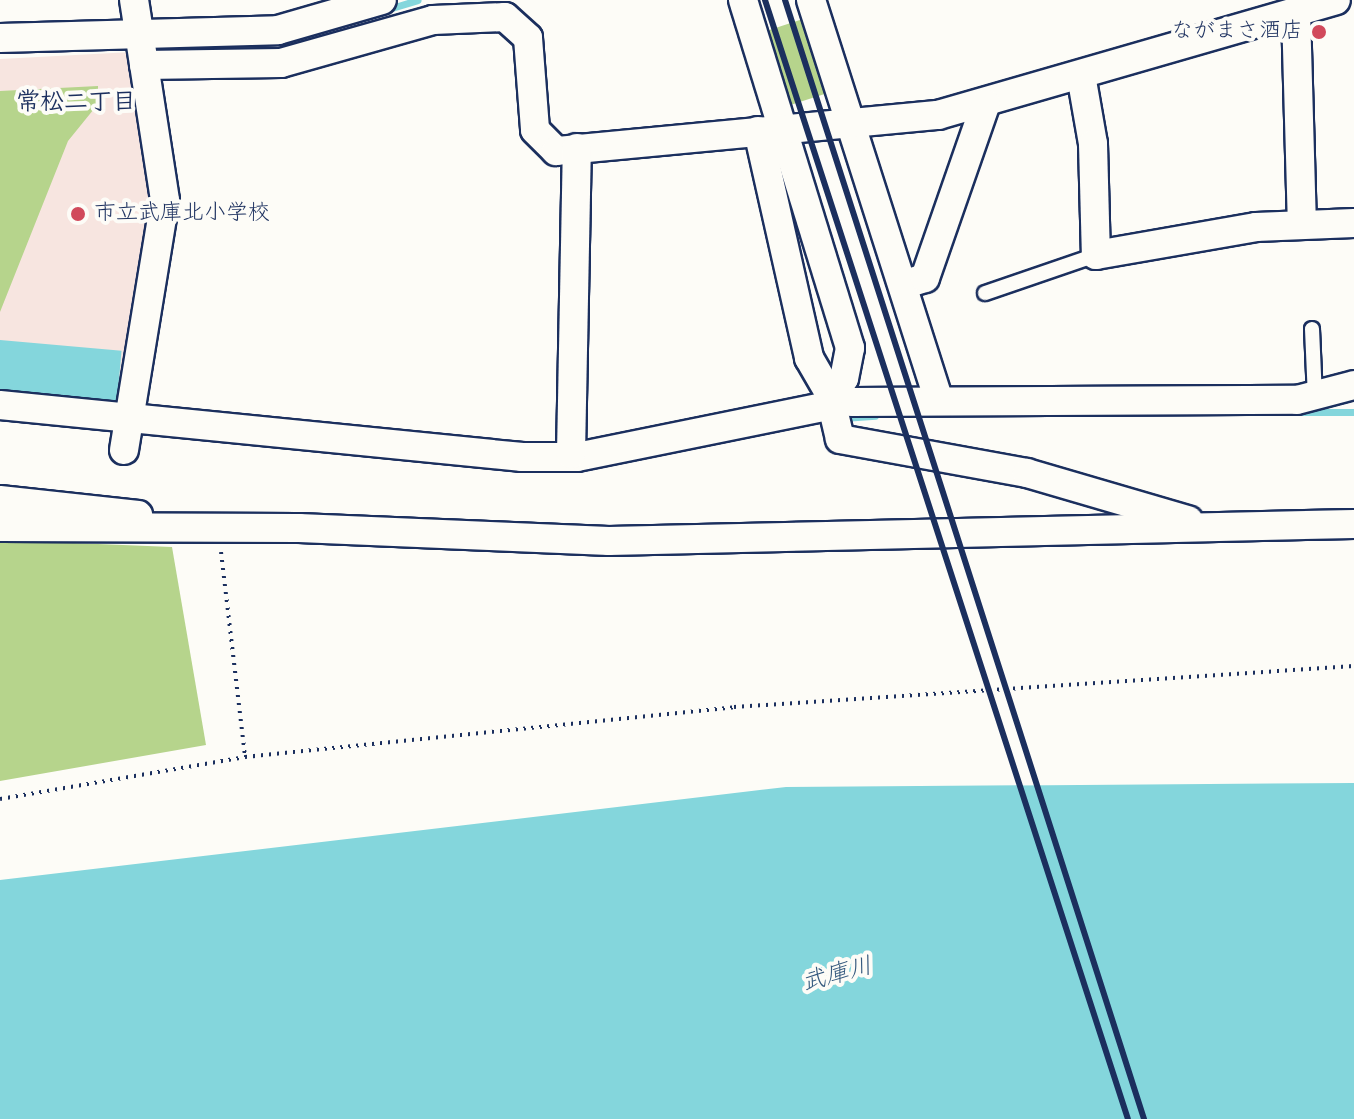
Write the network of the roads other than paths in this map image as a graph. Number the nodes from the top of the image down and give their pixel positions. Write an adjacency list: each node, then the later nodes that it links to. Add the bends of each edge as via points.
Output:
1 (134, 0): 8 (street)
2 (382, 0): 8 (street, via 278,30)
3 (743, 0): 14 (street)
4 (811, 0): 13 (street)
5 (1336, 0): 7 (street)
6 (1249, 12): 7 (street); 11 (street)
7 (1296, 12): 17 (street)
8 (139, 30): 9 (street); 10 (street)
9 (0, 38)
10 (144, 65): 15 (street, via 281,63 433,20 505,17 528,38 535,130 556,151); 27 (street, via 165,200 164,240)
11 (1081, 75): 12 (street); 18 (street, via 1093,144)
12 (986, 103): 13 (street); 19 (street, via 925,278)
13 (853, 124): 14 (street); 19 (street)
14 (771, 131): 15 (street); 26 (street, via 809,358); 26 (street, via 850,348)
15 (577, 148): 29 (street)
16 (1354, 223): 17 (street)
17 (1302, 224): 18 (street)
18 (1096, 255): 20 (lane)
19 (903, 285): 24 (street)
20 (985, 293)
21 (1312, 329): 23 (lane)
22 (1354, 385): 23 (street)
23 (1315, 398): 24 (street)
24 (939, 400): 26 (street, via 852,402)
25 (0, 405): 27 (street)
26 (830, 409): 29 (street); 33 (street, via 845,441 1027,473)
27 (129, 420): 28 (street); 29 (street, via 495,455)
28 (124, 450)
29 (571, 454)
30 (0, 500): 34 (street)
31 (1354, 524): 33 (street)
32 (0, 527): 34 (street)
33 (1216, 529): 34 (street, via 609,541)
34 (218, 530)

